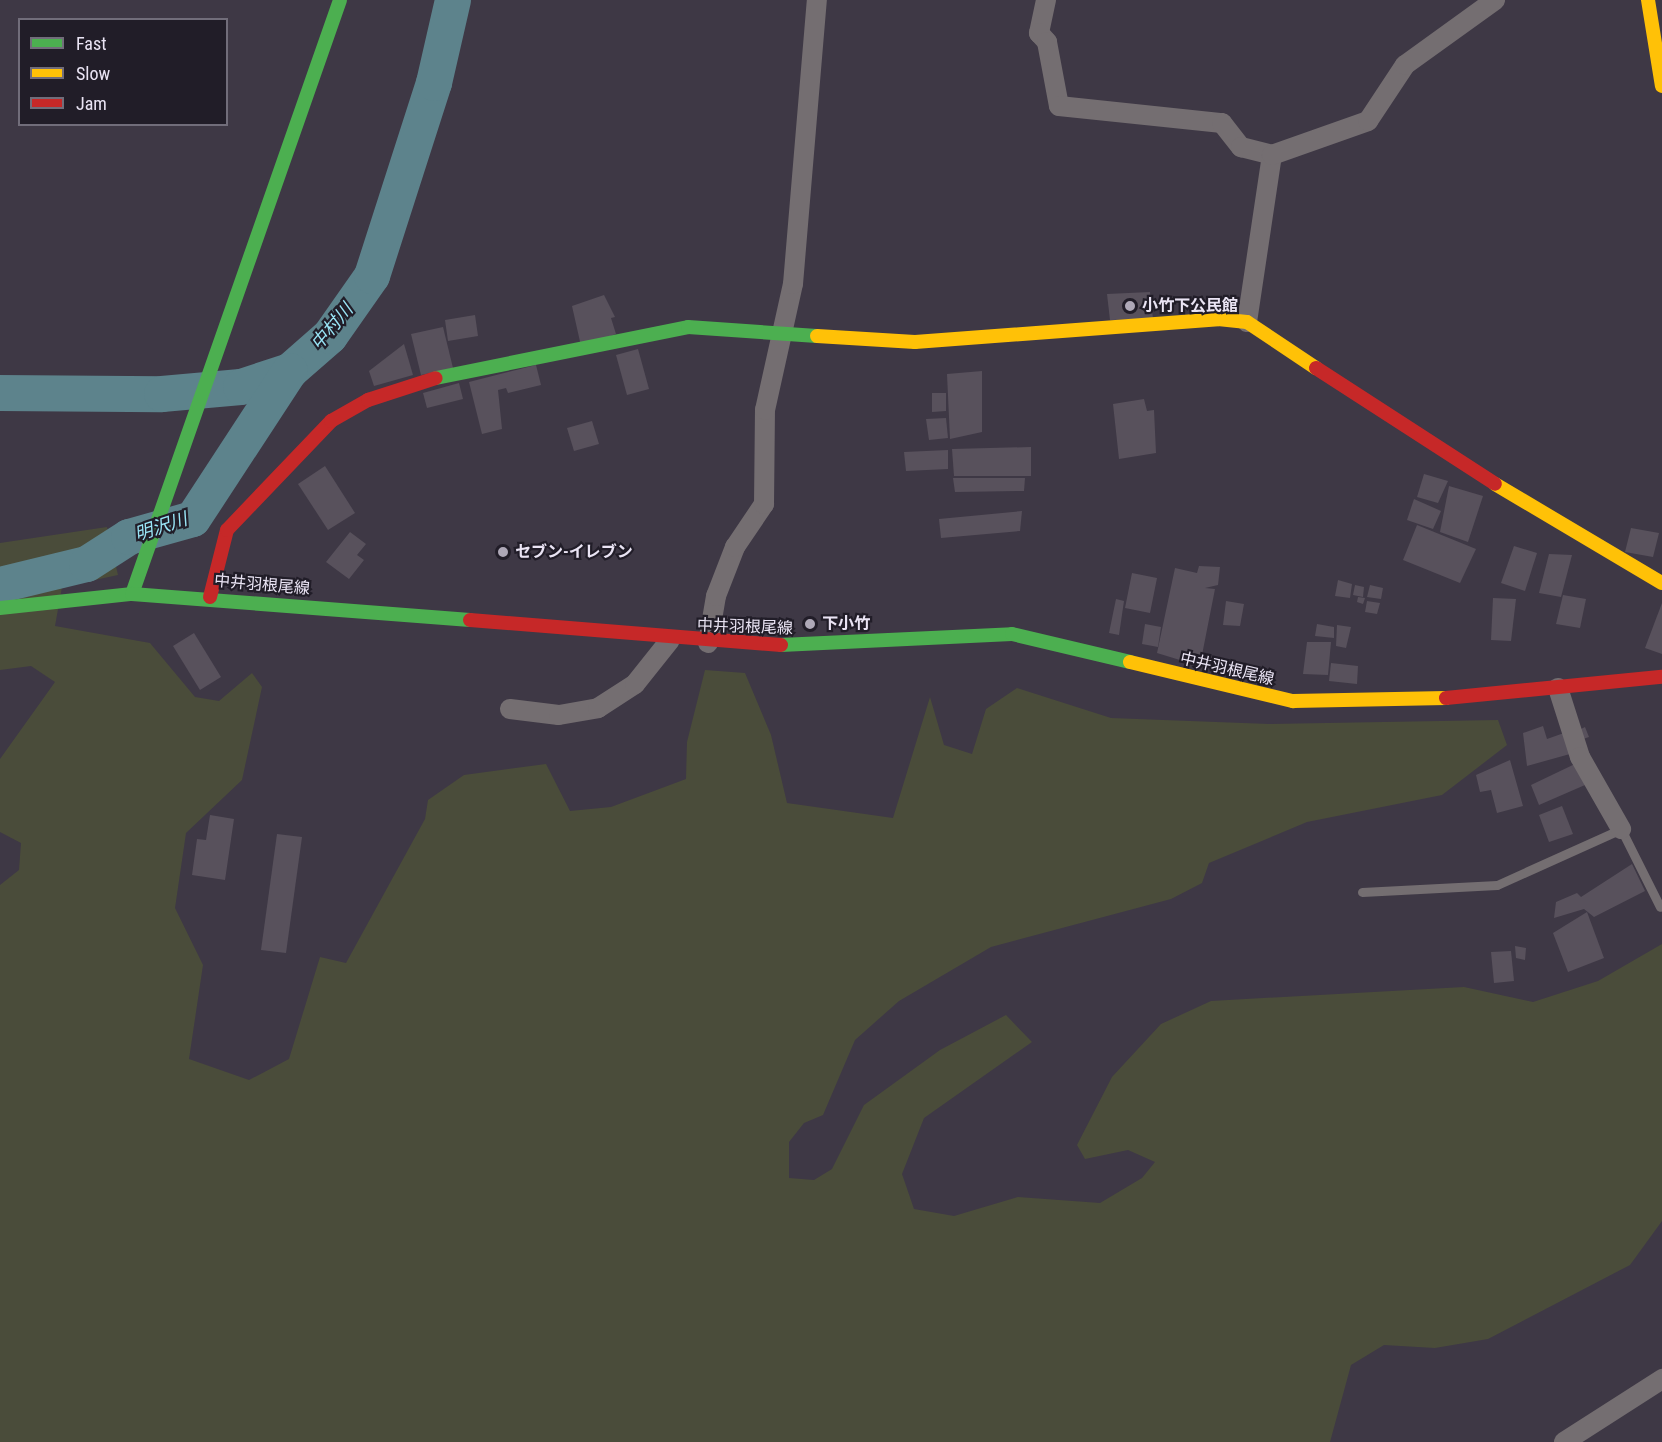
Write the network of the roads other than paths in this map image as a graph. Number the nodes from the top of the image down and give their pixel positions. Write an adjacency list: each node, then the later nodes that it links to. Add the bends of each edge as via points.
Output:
1 (340, 0): 11 (main road, via 144,549)
2 (817, 0): 9 (street, via 804,200)
3 (1046, 0): 7 (street, via 1039,33 1047,42 1059,106 1222,123 1240,147)
4 (1495, 0): 7 (street, via 1405,65 1368,121)
5 (1648, 0): 6 (main road)
6 (1662, 86)
7 (1272, 155): 8 (street)
8 (1247, 322): 9 (main road, via 1218,320 915,342); 10 (main road, via 1448,456)
9 (781, 336): 12 (main road, via 688,327 459,371 368,400 331,421 227,530); 15 (street, via 765,410 764,504 735,547 716,596)
10 (1662, 583)
11 (132, 594): 12 (main road, 中井羽根尾線); 13 (main road, 中井羽根尾線)
12 (210, 597): 14 (main road, 中井羽根尾線)
13 (0, 608)
14 (670, 640): 15 (main road, 中井羽根尾線); 18 (street, via 634,684 598,708 559,715)
15 (708, 643): 17 (main road, 中井羽根尾線, via 818,645 1012,634 1293,701 1420,700)
16 (1662, 677): 17 (main road, 中井羽根尾線)
17 (1558, 688): 19 (street, via 1580,757)
18 (510, 709)
19 (1621, 829): 20 (lane, via 1497,885); 21 (lane)
20 (1362, 892)
21 (1660, 907)
22 (1662, 1379): 23 (street)
23 (1564, 1442)

